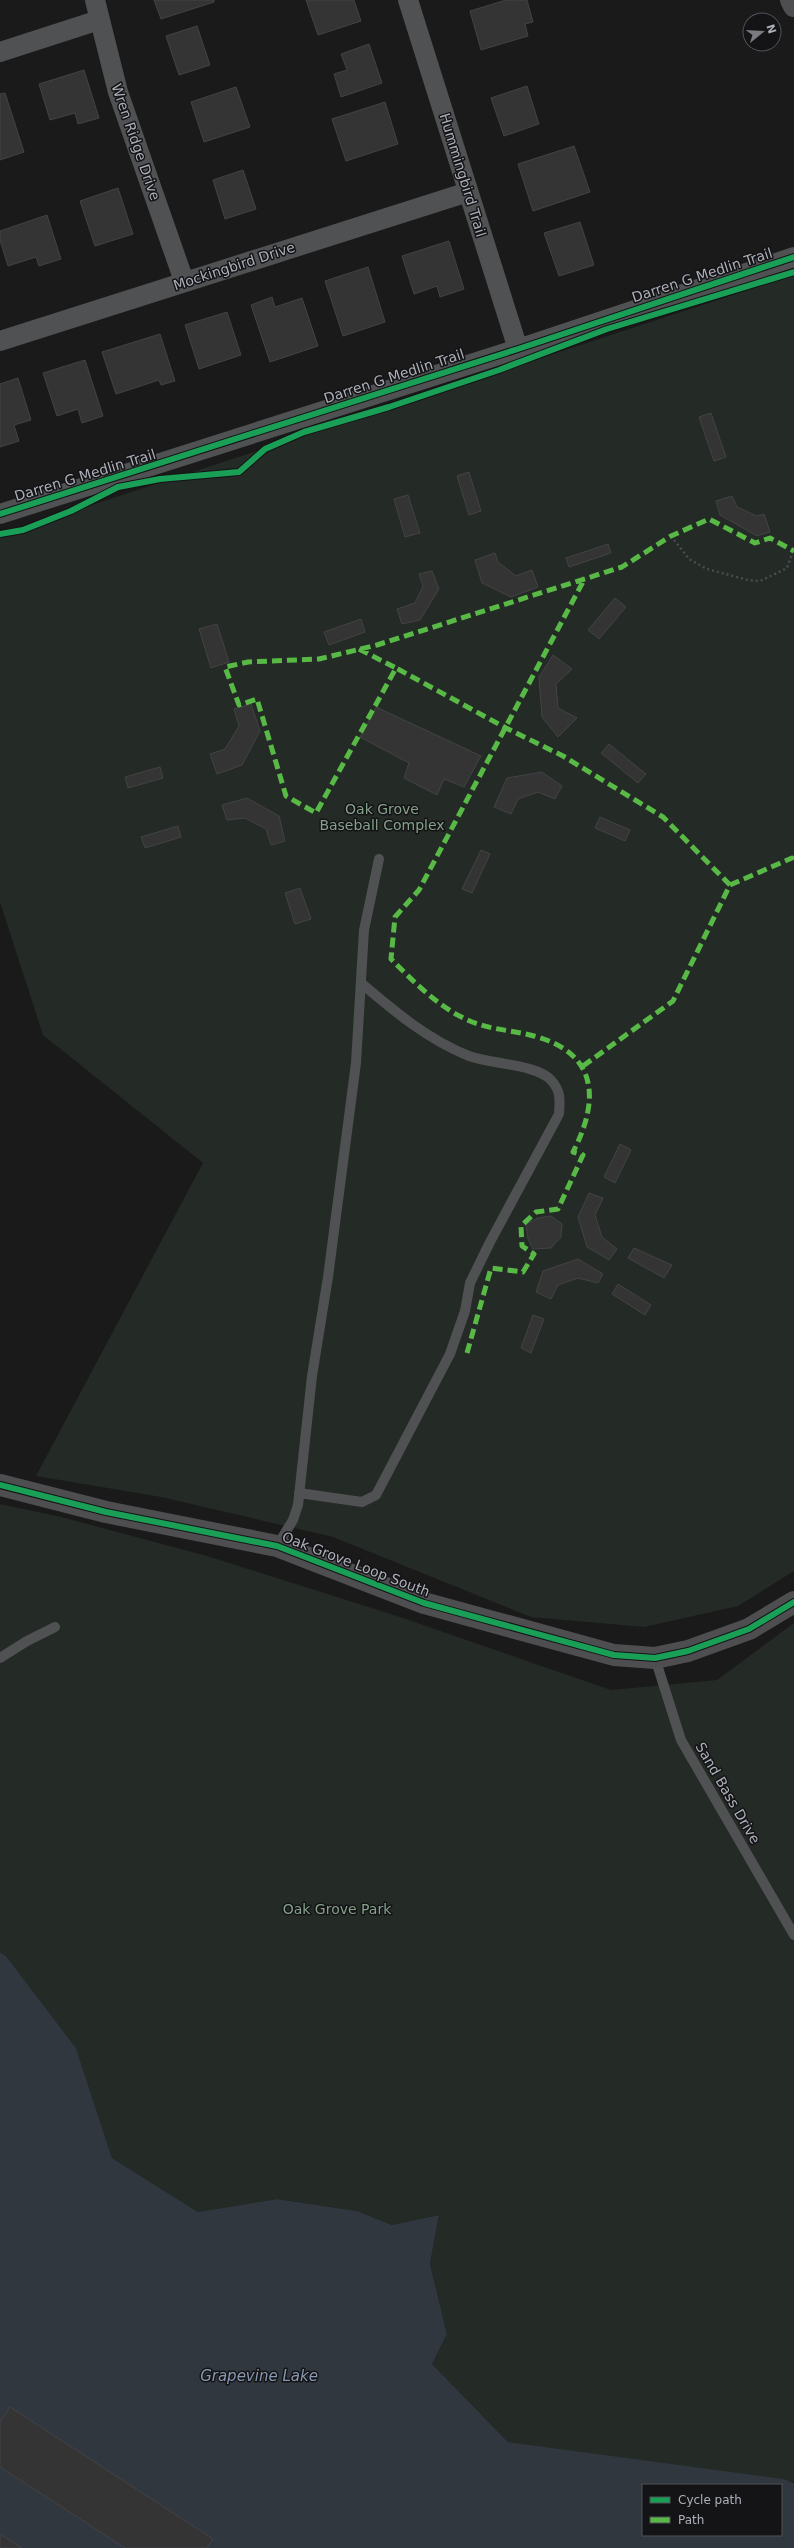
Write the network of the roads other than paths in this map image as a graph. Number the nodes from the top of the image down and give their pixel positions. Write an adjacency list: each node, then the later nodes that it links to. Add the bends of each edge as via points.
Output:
1 (95, 0): 5 (street, Wren Ridge Drive)
2 (408, 0): 7 (street, Hummingbird Trail)
3 (791, 0): 4 (street)
4 (794, 6)
5 (99, 20): 6 (street); 9 (street, Wren Ridge Drive, via 118,92)
6 (0, 52)
7 (468, 192): 9 (street, Mockingbird Drive); 11 (street, Hummingbird Trail)
8 (794, 257): 11 (street, Darren G Medlin Trail)
9 (184, 281): 10 (street, Mockingbird Drive)
10 (0, 341)
11 (518, 349): 12 (street, Darren G Medlin Trail)
12 (0, 514)
13 (379, 859): 14 (lane, via 364,930)
14 (361, 983): 16 (lane, via 356,1063 328,1277 312,1376); 16 (lane, via 399,1015 436,1041 470,1057 533,1071 550,1079 560,1093 559,1114 470,1283 465,1311 450,1354 376,1495 362,1502)
15 (0, 1485): 17 (street, Oak Grove Loop South, via 106,1512)
16 (299, 1493): 17 (lane, via 293,1520)
17 (277, 1546): 21 (street, Oak Grove Loop South, via 424,1603 614,1655)
18 (794, 1602): 21 (street, Oak Grove Loop South, via 749,1629 688,1651)
19 (55, 1627): 20 (lane)
20 (0, 1658)
21 (654, 1658): 22 (lane, Sand Bass Drive, via 681,1740)
22 (794, 1935)

